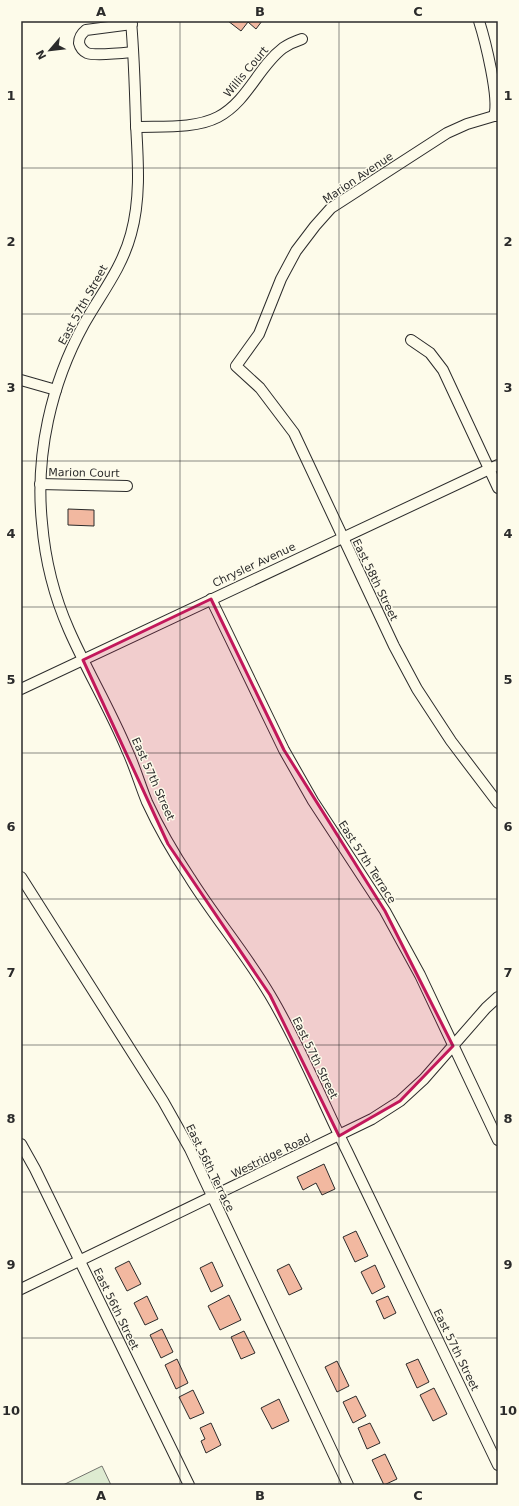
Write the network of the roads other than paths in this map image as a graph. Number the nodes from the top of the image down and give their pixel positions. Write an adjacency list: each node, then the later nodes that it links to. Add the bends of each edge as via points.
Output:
1 (479, 21): 5 (street, via 494,90)
2 (131, 22): 4 (street); 4 (street, via 86,30 79,42 84,51 92,54)
3 (302, 39): 6 (street, Willis Court, via 284,47 273,57 234,106 218,117 188,125)
4 (134, 52): 6 (street)
5 (496, 116): 8 (street, Marion Avenue, via 447,133 331,208 296,251 258,334)
6 (136, 127): 10 (street, East 57th Street, via 138,193 131,234 116,273 84,325)
7 (411, 340): 11 (street, via 430,353 444,370)
8 (236, 366): 15 (street, East 58th Street, via 260,388 294,433)
9 (21, 380): 10 (street)
10 (56, 390): 12 (street, East 57th Street, via 47,426)
11 (494, 467): 14 (street); 15 (street, Chrysler Avenue)
12 (40, 484): 13 (street, Marion Court); 17 (street, East 57th Street, via 41,520 51,578 67,626)
13 (127, 486)
14 (498, 488)
15 (342, 537): 16 (street, Chrysler Avenue); 19 (street, East 58th Street, via 417,689)
16 (211, 599): 17 (street, Chrysler Avenue); 22 (street, East 57th Terrace, via 284,750 313,801 384,911 420,975)
17 (83, 660): 18 (street, Chrysler Avenue); 23 (street, East 57th Street, via 127,750 168,844 270,995 295,1041)
18 (21, 689)
19 (498, 803)
20 (21, 877): 26 (street, East 56th Terrace, via 163,1101 190,1149)
21 (498, 997): 22 (street, Westridge Road)
22 (453, 1046): 23 (street, Westridge Road, via 424,1079 400,1101 372,1120); 24 (street, East 57th Terrace)
23 (339, 1136): 26 (street, Westridge Road); 29 (street, East 57th Street)
24 (498, 1140)
25 (21, 1144): 27 (street, East 56th Street)
26 (212, 1197): 27 (street, Westridge Road); 31 (street, East 56th Terrace)
27 (79, 1261): 28 (street, Westridge Road); 30 (street, East 56th Street)
28 (21, 1289)
29 (498, 1465)
30 (189, 1485)
31 (348, 1485)

